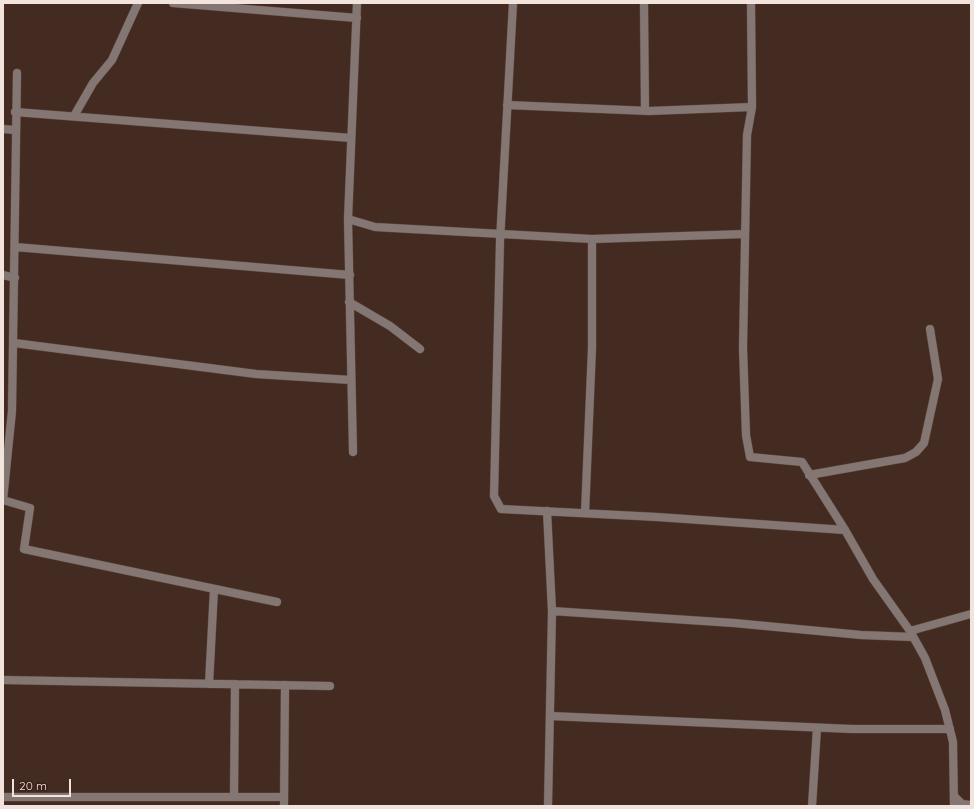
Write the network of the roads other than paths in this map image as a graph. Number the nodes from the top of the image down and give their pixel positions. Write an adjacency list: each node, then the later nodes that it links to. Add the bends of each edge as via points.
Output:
1 (138, 3): 13 (street, via 112,60 93,83)
2 (173, 3): 7 (street)
3 (357, 3): 7 (street)
4 (513, 3): 9 (street)
5 (644, 3): 11 (street)
6 (751, 3): 10 (street)
7 (357, 18): 16 (street)
8 (17, 74): 12 (street)
9 (507, 105): 11 (street); 18 (street)
10 (752, 107): 11 (street); 19 (street, via 746,135)
11 (645, 110)
12 (16, 112): 13 (street); 15 (street)
13 (74, 116): 16 (street)
14 (3, 129): 15 (street)
15 (16, 130): 21 (street)
16 (351, 138): 17 (street)
17 (348, 218): 18 (street, via 374,227); 22 (street)
18 (500, 233): 20 (street); 33 (street, via 494,496 501,509)
19 (745, 234): 20 (street); 31 (street, via 743,348 746,436 750,457 802,462)
20 (592, 239): 34 (street, via 592,348)
21 (16, 247): 22 (street); 24 (street)
22 (350, 275): 25 (street)
23 (3, 276): 24 (street)
24 (15, 278): 27 (street)
25 (349, 302): 28 (street, via 390,326); 29 (street, via 352,328)
26 (930, 329): 31 (street, via 938,379 924,443 916,452 905,458)
27 (14, 343): 29 (street, via 256,374); 32 (street, via 12,411)
28 (420, 349)
29 (351, 380): 30 (street)
30 (353, 452)
31 (809, 476): 35 (street)
32 (3, 500): 36 (street, via 30,508 24,549)
33 (546, 511): 34 (street); 38 (street)
34 (585, 513): 35 (street)
35 (845, 530): 40 (street, via 873,579)
36 (214, 589): 37 (street); 42 (street)
37 (277, 602)
38 (552, 611): 40 (street, via 734,623 861,635); 46 (street)
39 (971, 614): 40 (street)
40 (911, 634): 48 (street, via 925,658)
41 (3, 680): 42 (street)
42 (209, 684): 43 (street)
43 (235, 684): 44 (street); 50 (street)
44 (285, 685): 45 (street); 51 (street)
45 (330, 686)
46 (550, 716): 47 (street); 54 (street)
47 (817, 728): 48 (street); 55 (street)
48 (950, 728): 52 (street, via 953,742)
49 (3, 797): 50 (street)
50 (234, 798): 51 (street)
51 (284, 802)
52 (955, 802): 53 (street)
53 (971, 805)
54 (548, 806)
55 (812, 806)

